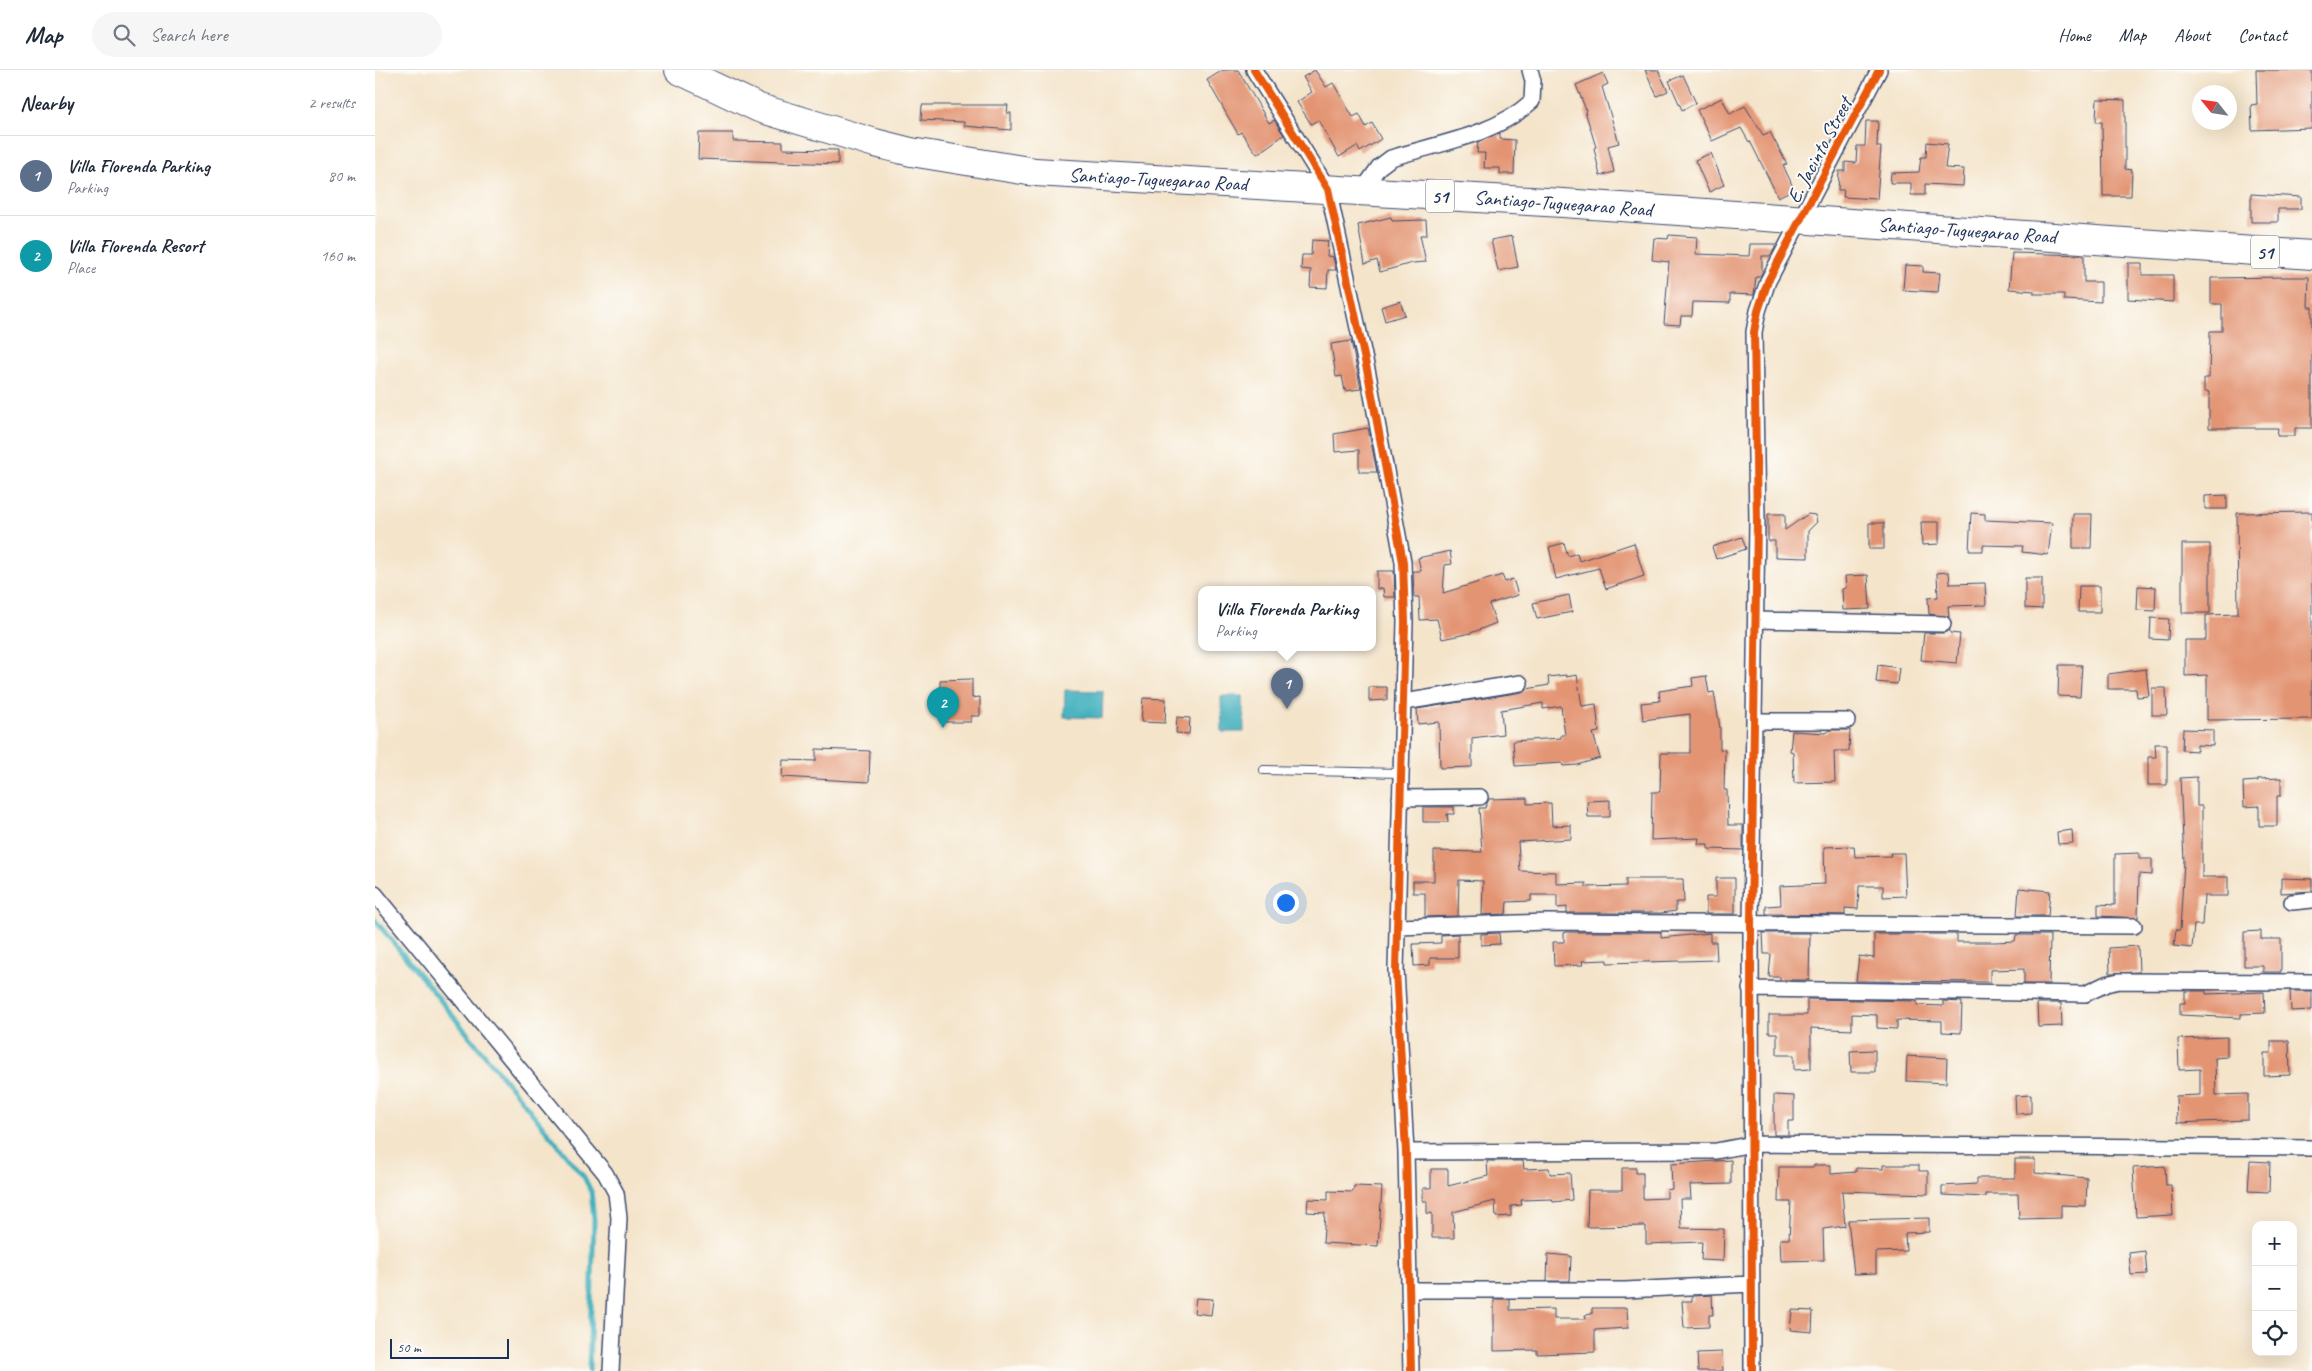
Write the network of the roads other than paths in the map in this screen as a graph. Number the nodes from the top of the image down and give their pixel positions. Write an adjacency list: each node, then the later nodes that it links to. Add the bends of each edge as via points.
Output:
1 (679, 70): 5 (highway, Santiago-Tuguegarao Road / 51, via 759,108 911,152 1035,172)
2 (1254, 70): 5 (street)
3 (1530, 70): 6 (street, via 1533,101 1517,115 1493,127 1391,158 1379,167)
4 (1879, 70): 7 (street, E. Jacinto Street)
5 (1328, 190): 6 (highway, Santiago-Tuguegarao Road / 51); 12 (street, via 1369,379 1403,562)
6 (1362, 191): 7 (highway, Santiago-Tuguegarao Road / 51)
7 (1801, 218): 8 (highway, Santiago-Tuguegarao Road / 51); 9 (street, E. Jacinto Street, via 1768,280 1754,332)
8 (2312, 255)
9 (1756, 620): 10 (street); 13 (street, E. Jacinto Street)
10 (1943, 624)
11 (1521, 684): 12 (street)
12 (1404, 702): 16 (street)
13 (1755, 721): 14 (street); 22 (street, E. Jacinto Street)
14 (1847, 721)
15 (1264, 770): 16 (lane)
16 (1401, 773): 18 (street)
17 (1480, 797): 18 (street)
18 (1400, 798): 24 (street)
19 (375, 894): 32 (street, via 605,1173 616,1193 619,1218)
20 (2312, 900): 21 (street)
21 (2292, 902)
22 (1751, 923): 23 (street); 24 (street, via 1547,922); 26 (street, E. Jacinto Street)
23 (2134, 926)
24 (1397, 927): 29 (street, via 1396,970)
25 (2312, 982): 26 (street, via 2119,981 2085,994)
26 (1750, 989): 27 (street, E. Jacinto Street)
27 (1753, 1144): 28 (street); 29 (street, via 1716,1151); 30 (street, E. Jacinto Street)
28 (2312, 1148)
29 (1406, 1152): 31 (street)
30 (1752, 1284): 31 (street, via 1625,1290); 34 (street, E. Jacinto Street)
31 (1410, 1290): 33 (street)
32 (611, 1371)
33 (1411, 1371)
34 (1752, 1371)

